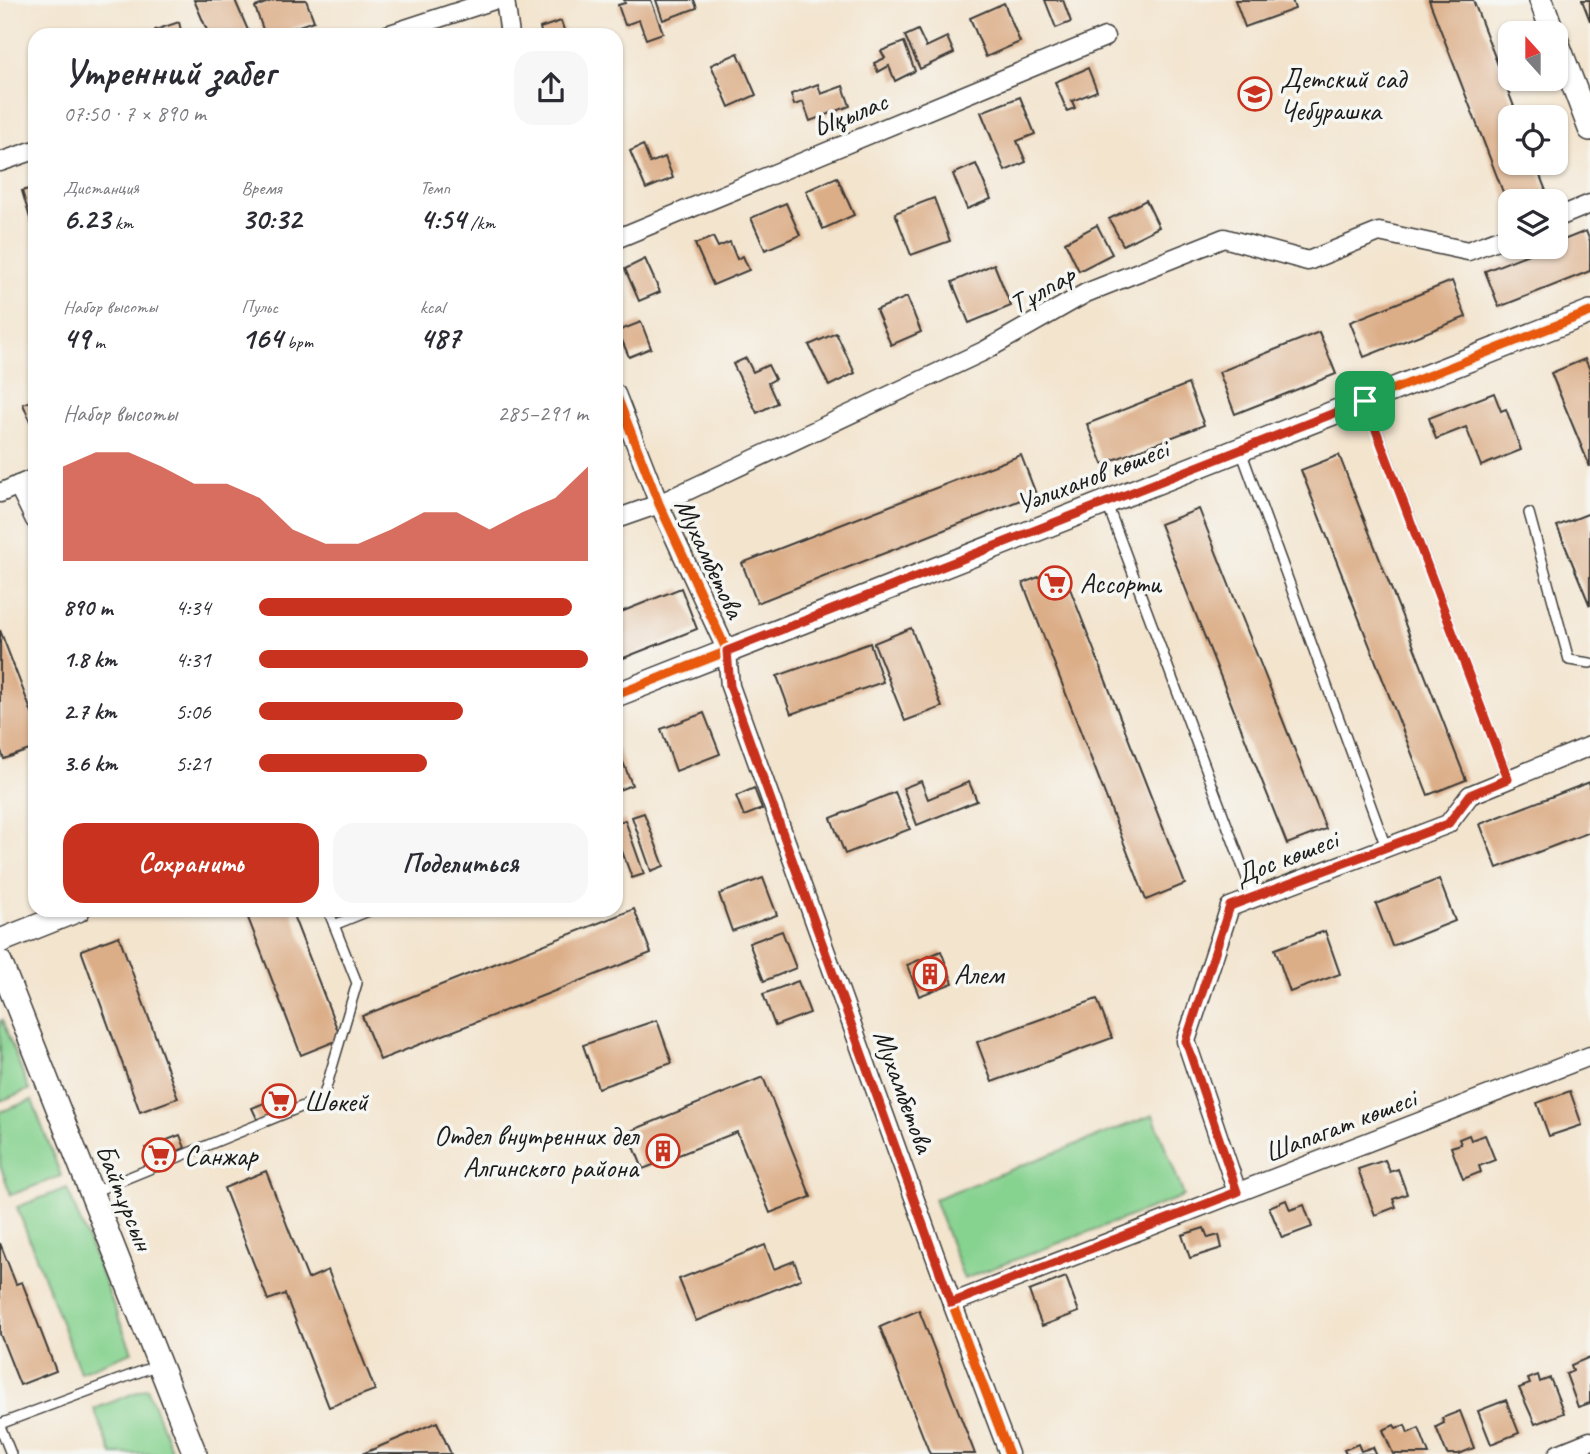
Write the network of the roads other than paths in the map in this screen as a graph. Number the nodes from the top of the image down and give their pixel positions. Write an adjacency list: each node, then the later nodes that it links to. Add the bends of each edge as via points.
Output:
1 (494, 0): 5 (street)
2 (505, 0): 6 (street)
3 (1541, 0): 4 (street)
4 (1549, 21)
5 (408, 28)
6 (509, 28)
7 (1105, 37): 14 (street, Ықылас)
8 (1568, 71): 9 (street)
9 (1590, 129)
10 (28, 152): 11 (street)
11 (0, 162)
12 (1590, 204): 13 (street)
13 (1568, 213)
14 (623, 236)
15 (1498, 240): 23 (street, Тұлпар, via 1468,251 1379,232 1308,261 1224,238 1086,293 984,351)
16 (1590, 312): 17 (street, Уәлиханов көшесі)
17 (1365, 401): 19 (street, Уәлиханов көшесі); 30 (lane)
18 (623, 412): 23 (street, Мухамбетова)
19 (1241, 450): 22 (street, Уәлиханов көшесі); 31 (lane)
20 (27, 482): 21 (street)
21 (0, 493)
22 (1106, 502): 26 (street, Уәлиханов көшесі); 32 (lane)
23 (659, 504): 25 (street, Тұлпар); 26 (street, Мухамбетова)
24 (1529, 513): 27 (lane, via 1569,660)
25 (623, 517)
26 (727, 651): 28 (street, Уәлиханов көшесі); 42 (street, Мухамбетова, via 730,686)
27 (1590, 663)
28 (623, 692)
29 (1590, 746): 30 (street, Дос көшесі)
30 (1508, 779): 31 (street, Дос көшесі, via 1470,795 1448,824)
31 (1386, 847): 32 (street, Дос көшесі)
32 (1254, 897): 41 (street, Дос көшесі, via 1230,906 1186,1041)
33 (60, 917): 37 (street)
34 (331, 917): 36 (lane)
35 (353, 917): 36 (lane)
36 (334, 925): 40 (lane, via 357,983 323,1098)
37 (0, 941)
38 (0, 962): 40 (street, Байтұрсын)
39 (1590, 1056): 41 (street, Шапагат көшесі)
40 (92, 1192): 43 (street, Байтұрсын)
41 (1237, 1192): 42 (street, Шапагат көшесі)
42 (951, 1303): 48 (street, Мухамбетова)
43 (160, 1364): 44 (lane); 47 (street, Байтұрсын)
44 (0, 1425): 46 (lane)
45 (1590, 1441): 49 (street)
46 (11, 1454)
47 (195, 1454)
48 (1009, 1454)
49 (1558, 1454)

